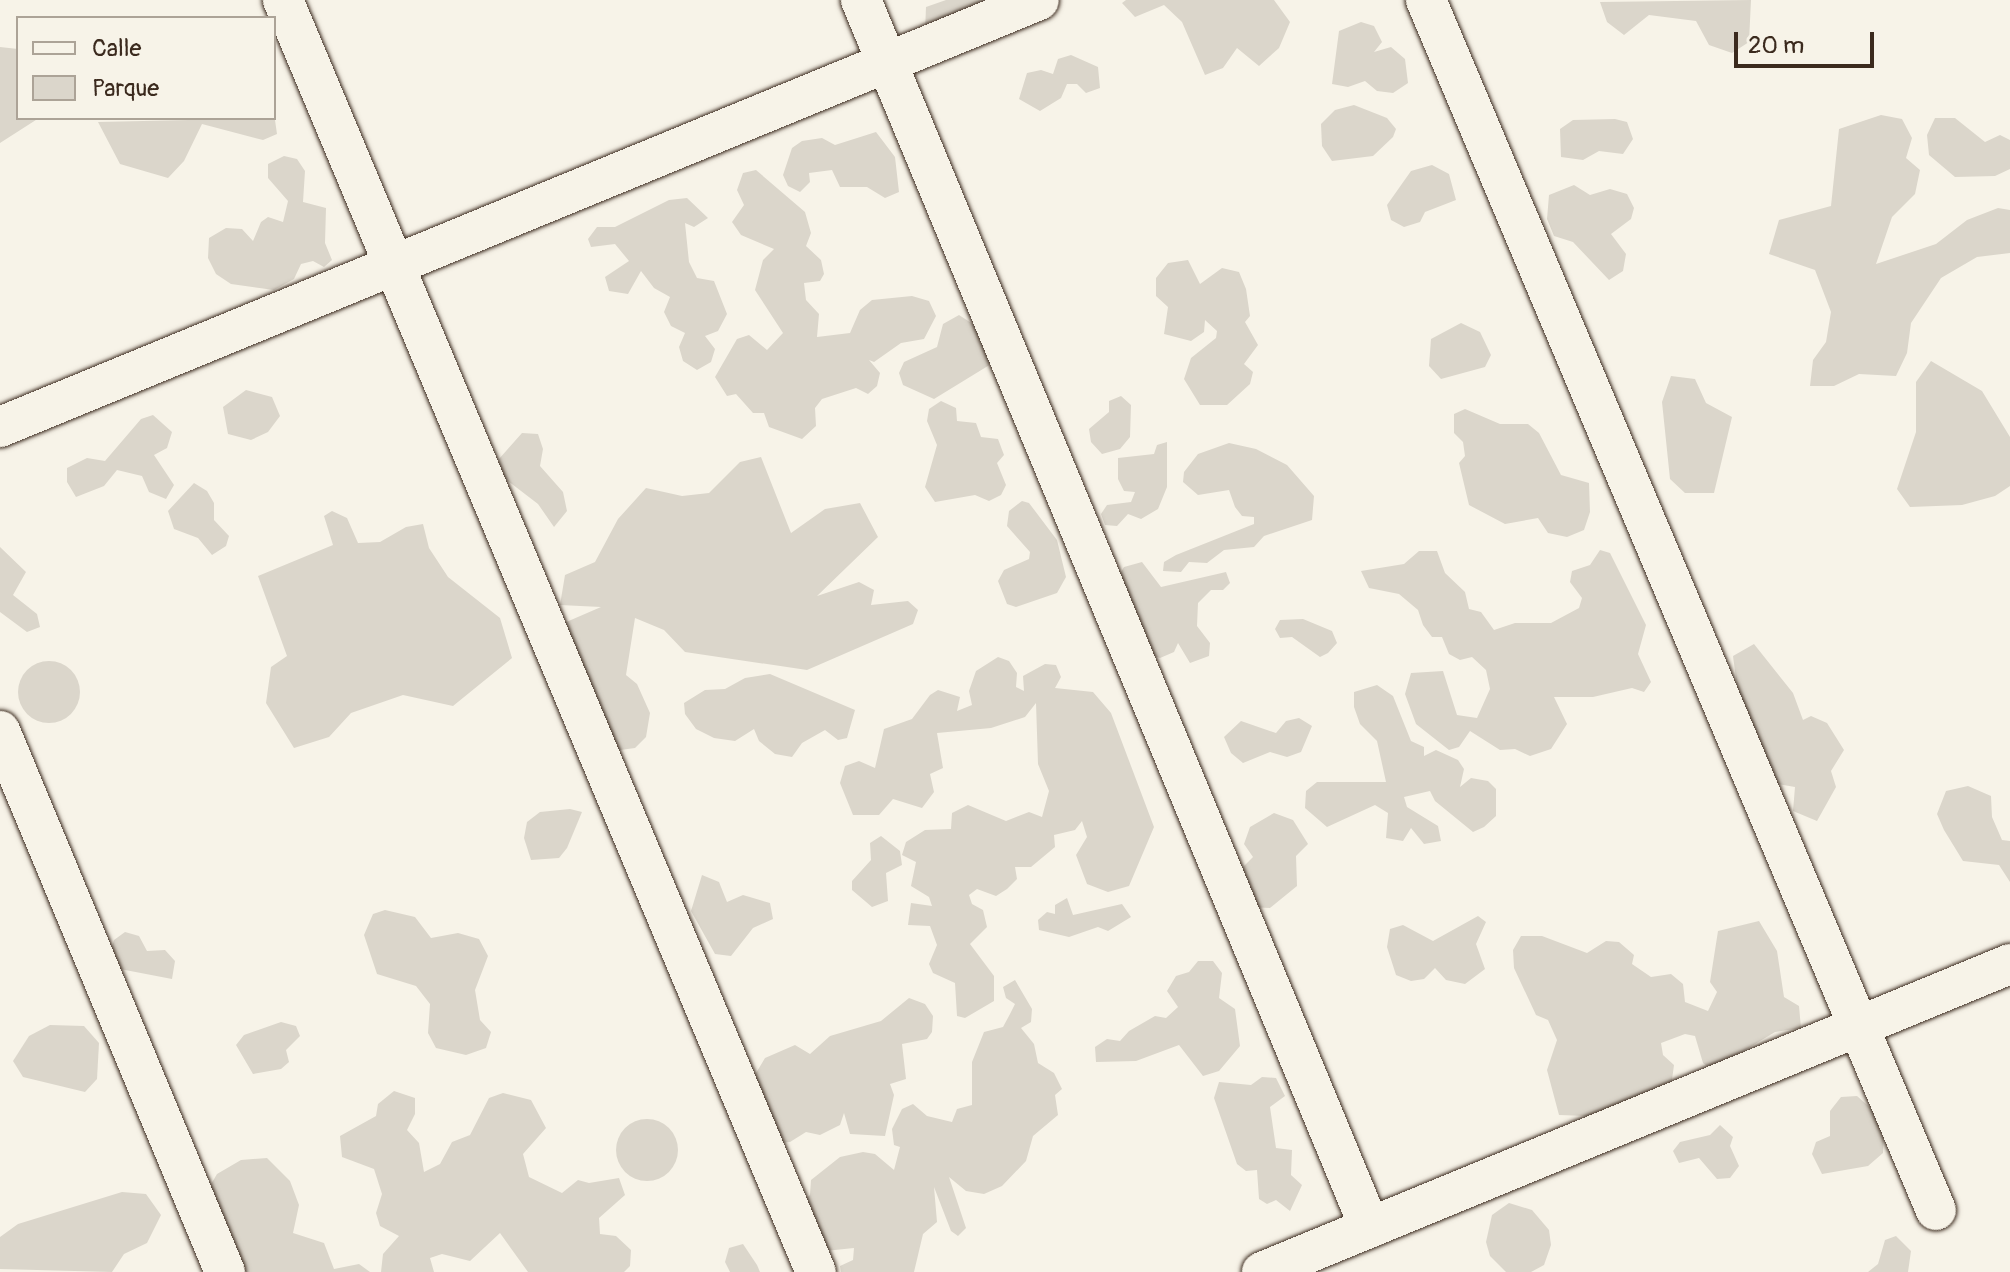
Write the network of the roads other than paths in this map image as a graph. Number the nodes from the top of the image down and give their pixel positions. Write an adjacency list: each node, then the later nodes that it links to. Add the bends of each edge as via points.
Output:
1 (283, 0): 6 (street)
2 (861, 0): 5 (street)
3 (1039, 0): 5 (street)
4 (1426, 0): 10 (street)
5 (887, 62): 6 (street); 12 (street)
6 (394, 265): 7 (street); 14 (street)
7 (0, 427)
8 (0, 731): 13 (street)
9 (2010, 964): 10 (street)
10 (1856, 1028): 11 (street); 12 (street)
11 (1936, 1210)
12 (1370, 1228): 15 (street)
13 (225, 1272)
14 (816, 1272)
15 (1262, 1272)

